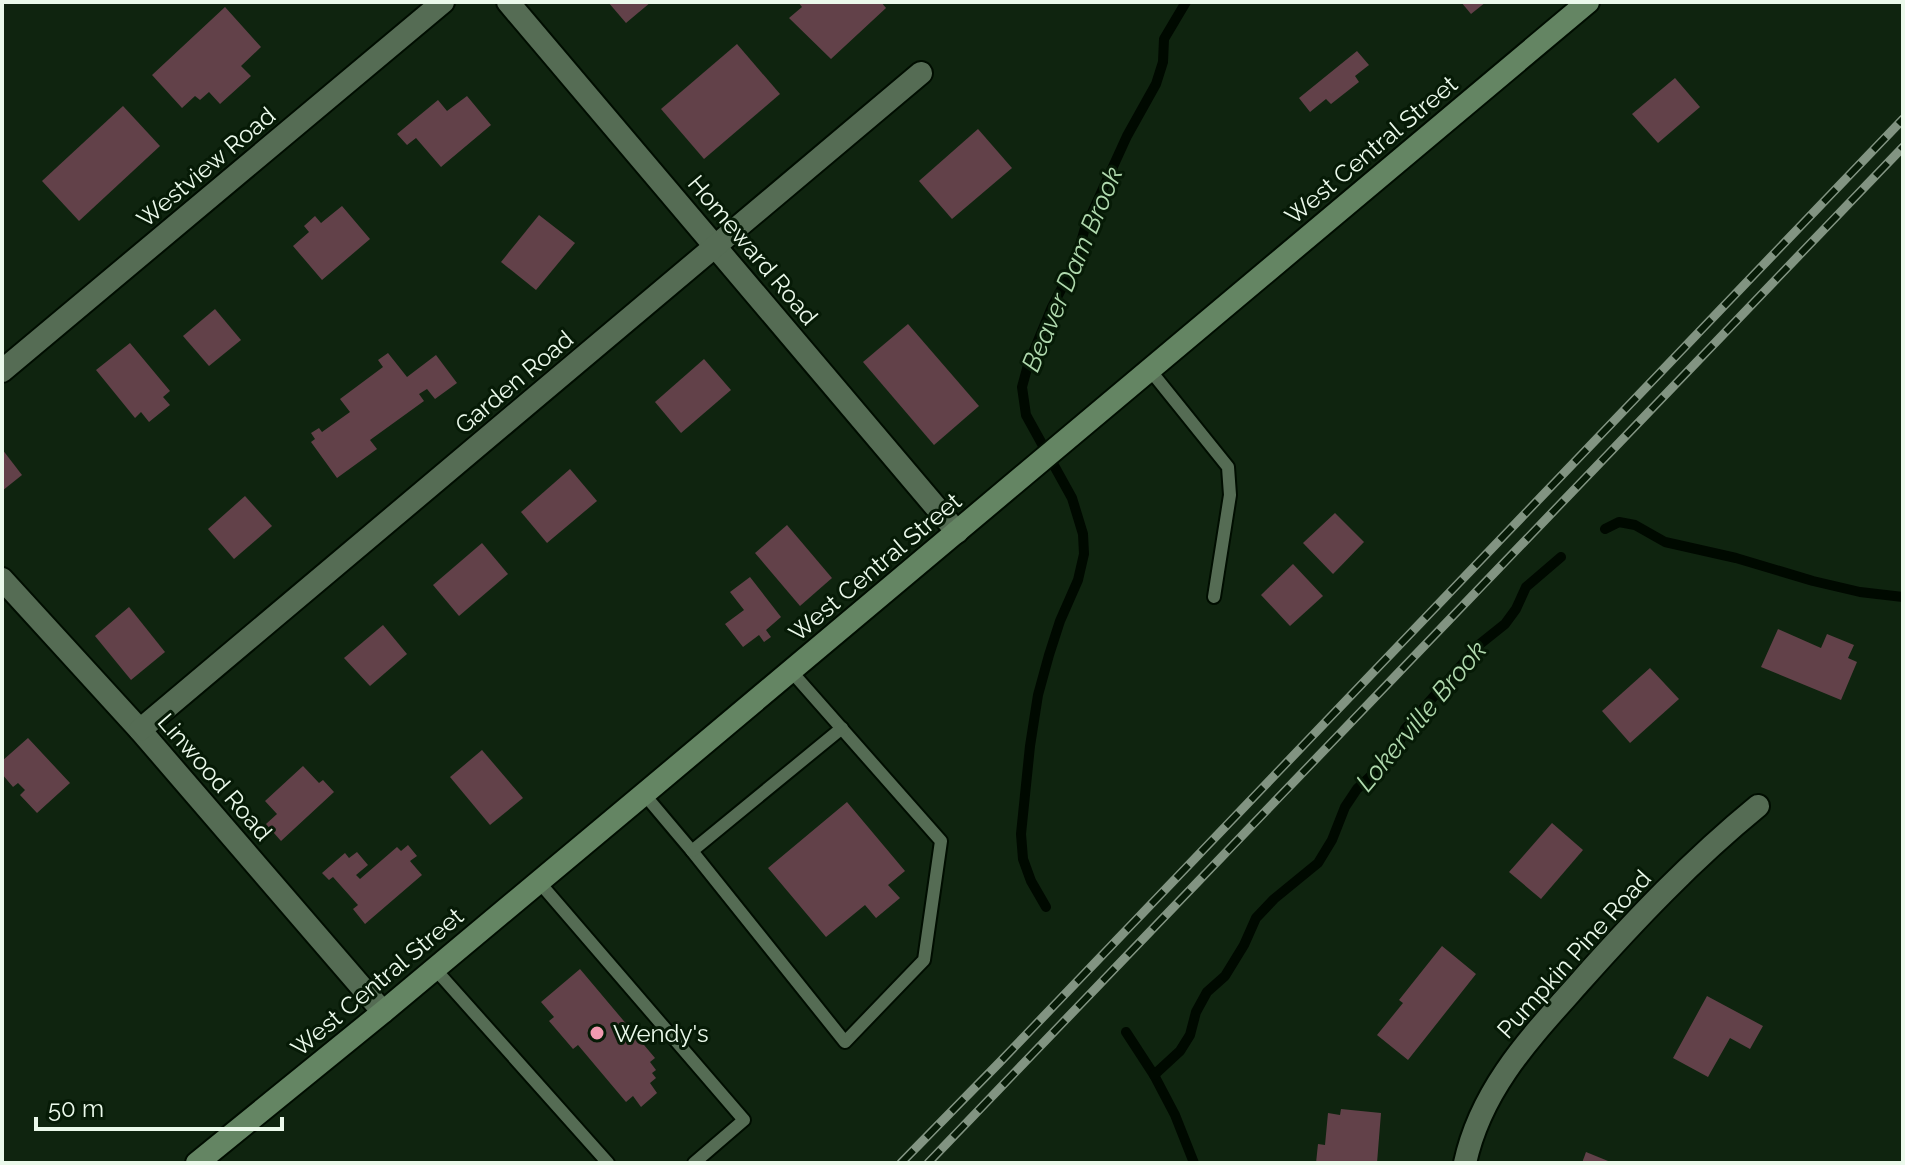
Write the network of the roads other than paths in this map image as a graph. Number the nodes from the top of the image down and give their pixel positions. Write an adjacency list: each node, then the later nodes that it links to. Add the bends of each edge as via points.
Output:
1 (443, 2): 7 (street, Westview Road)
2 (508, 2): 5 (street, Homeward Road)
3 (1585, 4): 6 (main road, West Central Street)
4 (921, 73): 5 (street, Garden Road)
5 (715, 246): 8 (street, Homeward Road); 13 (street, Garden Road)
6 (1150, 370): 8 (main road, West Central Street); 10 (lane, via 1228,467 1230,495)
7 (2, 371)
8 (957, 532): 11 (main road, West Central Street)
9 (2, 579): 13 (street, Linwood Road)
10 (1214, 597)
11 (791, 671): 12 (lane); 14 (main road, West Central Street)
12 (842, 728): 16 (lane); 16 (lane, via 941,841 924,960 845,1042)
13 (140, 730): 19 (street, Linwood Road)
14 (644, 794): 16 (lane); 17 (main road, West Central Street)
15 (1758, 806): 23 (street, Pumpkin Pine Road, via 1630,925 1532,1036 1483,1108)
16 (692, 851)
17 (539, 882): 18 (main road, West Central Street); 22 (lane, via 744,1120)
18 (435, 969): 19 (main road, West Central Street); 21 (lane)
19 (383, 1012): 20 (main road, West Central Street)
20 (197, 1163)
21 (608, 1163)
22 (694, 1163)
23 (1465, 1163)

